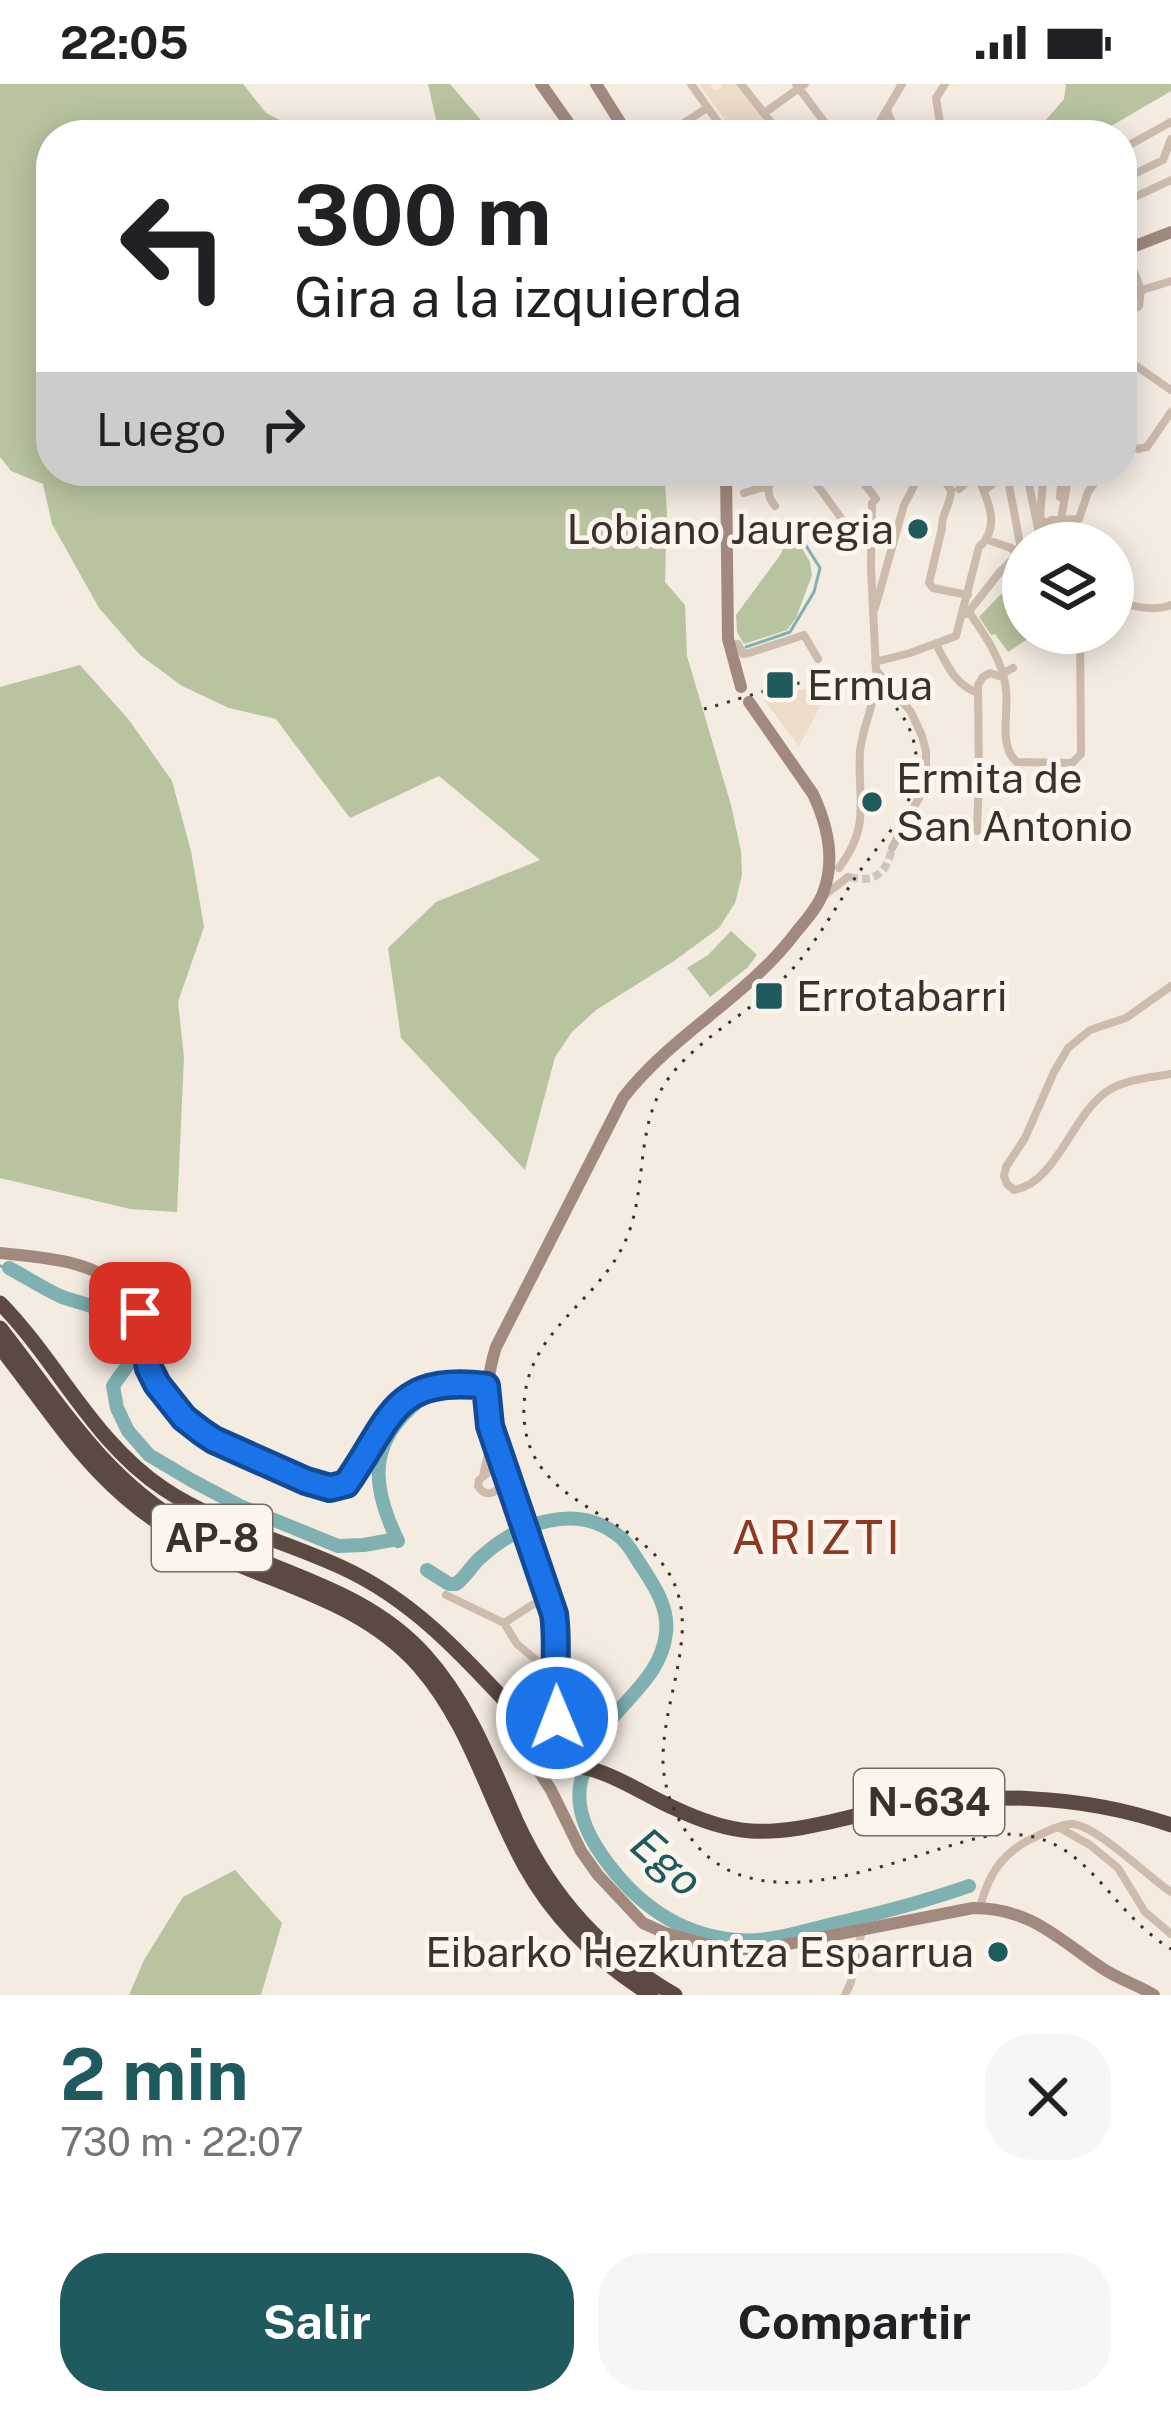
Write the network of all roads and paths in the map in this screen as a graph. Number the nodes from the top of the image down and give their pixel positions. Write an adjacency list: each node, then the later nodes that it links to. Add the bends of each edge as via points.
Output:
1 (541, 84): 11 (street)
2 (691, 84): 8 (street)
3 (742, 84): 10 (street)
4 (902, 84): 9 (street)
5 (945, 84): 19 (street, via 936,98)
6 (598, 85): 12 (street)
7 (800, 86): 10 (street); 16 (street)
8 (707, 108): 13 (street); 14 (street)
9 (887, 110): 17 (street); 18 (street)
10 (764, 113): 15 (street)
11 (566, 120)
12 (619, 120)
13 (688, 120)
14 (716, 120)
15 (767, 120)
16 (823, 120)
17 (881, 120)
18 (891, 120)
19 (940, 120)
20 (1171, 122): 22 (street)
21 (1171, 140): 23 (street)
22 (1137, 141)
23 (1167, 160): 24 (street)
24 (1137, 173)
25 (1171, 179): 26 (street)
26 (1137, 196)
27 (1171, 232): 28 (street)
28 (1137, 245)
29 (1137, 281): 31 (street)
30 (1171, 281): 31 (street)
31 (1141, 290): 32 (street); 33 (street)
32 (1137, 291)
33 (1137, 307)
34 (1137, 366): 35 (street)
35 (1171, 390)
36 (1171, 412): 37 (street, via 1147,447)
37 (1137, 448)
38 (726, 486): 74 (street)
39 (768, 486): 57 (street); 58 (street)
40 (817, 486): 65 (street)
41 (866, 486): 65 (street, via 876,499)
42 (913, 486): 71 (street)
43 (950, 486): 56 (street)
44 (961, 486): 56 (street)
45 (985, 486): 54 (street)
46 (991, 486): 54 (street)
47 (1010, 486): 60 (street)
48 (1031, 486): 61 (street)
49 (1043, 486): 62 (street)
50 (1061, 486): 59 (street)
51 (1065, 486): 55 (street)
52 (1067, 486): 55 (street)
53 (1092, 486): 59 (street, via 1079,519)
54 (986, 489): 64 (street)
55 (1066, 489): 59 (street)
56 (955, 490): 68 (street, via 940,519 930,585)
57 (744, 493)
58 (775, 506)
59 (1060, 518): 63 (street)
60 (1016, 522)
61 (1036, 522)
62 (1044, 522)
63 (1048, 522)
64 (988, 540): 66 (street); 68 (street, via 979,547)
65 (871, 543): 71 (street)
66 (1002, 545)
67 (1002, 574): 72 (street)
68 (968, 595): 72 (street)
69 (1134, 605): 70 (street)
70 (1170, 605)
71 (874, 610): 77 (street)
72 (967, 612): 73 (street, via 956,635); 79 (street)
73 (936, 644): 77 (street); 81 (street, via 957,681)
74 (729, 645): 76 (street, via 743,654 804,634); 80 (street)
75 (1080, 654): 79 (street, via 1076,761 1011,759)
76 (818, 659)
77 (875, 662): 84 (street, via 917,723)
78 (1013, 668): 79 (street)
79 (1002, 676): 81 (street, via 987,674)
80 (741, 687)
81 (978, 693): 85 (street)
82 (874, 695): 89 (street, via 860,751 860,829)
83 (749, 702): 88 (street, via 814,794)
84 (926, 775): 85 (street); 87 (street)
85 (979, 778): 86 (street)
86 (977, 831)
87 (892, 848)
88 (830, 854): 89 (street); 90 (street, via 834,870); 91 (street)
89 (839, 868): 90 (street)
90 (848, 878): 91 (street)
91 (816, 906): 98 (street, via 761,974 623,1098 496,1347)
92 (1171, 986): 93 (street, via 1069,1048 1006,1167 1007,1184 1022,1189 1039,1178 1108,1090)
93 (1171, 1074)
94 (0, 1253): 98 (street, via 82,1265 119,1285 140,1313 149,1368 184,1418 214,1440 330,1488 346,1484 388,1418 418,1391)
95 (0, 1303): 110 (highway, via 144,1474 190,1504 375,1584 433,1625)
96 (0, 1328): 104 (highway, AP-8, via 131,1488 189,1528)
97 (0, 1347): 104 (highway, AP-8, via 122,1496 183,1538)
98 (486, 1386): 99 (street)
99 (493, 1434): 100 (street); 101 (street)
100 (506, 1474): 101 (street); 102 (street); 103 (street)
101 (483, 1476): 102 (street, via 478,1486)
102 (488, 1494): 103 (street)
103 (519, 1514): 106 (street)
104 (329, 1593): 107 (highway, AP-8)
105 (446, 1595): 108 (street)
106 (550, 1598): 108 (street); 109 (street)
107 (366, 1614): 132 (highway, AP-8, via 443,1697 555,1910 601,1959); 133 (highway, AP-8, via 414,1644 445,1678 566,1904 608,1949)
108 (504, 1623): 109 (street)
109 (555, 1676): 111 (street)
110 (496, 1690): 111 (highway, via 526,1711); 112 (highway)
111 (553, 1698): 113 (street); 114 (street)
112 (511, 1706): 114 (highway); 116 (highway)
113 (560, 1726): 114 (highway); 115 (highway)
114 (538, 1727): 116 (highway)
115 (573, 1744): 118 (highway); 119 (highway)
116 (527, 1746): 117 (highway)
117 (535, 1765): 119 (highway); 120 (street)
118 (586, 1765): 119 (highway); 122 (highway, N-634, via 690,1815 766,1832 927,1802 1006,1798)
119 (558, 1769): 120 (street)
120 (551, 1790): 128 (street, via 598,1875 665,1933 743,1950)
121 (1079, 1825): 123 (street); 124 (street); 125 (street)
122 (1171, 1826)
123 (1058, 1828): 124 (street); 126 (street, via 1008,1854)
124 (1072, 1834): 130 (street, via 1118,1868 1145,1912)
125 (1171, 1892)
126 (977, 1908): 127 (street); 131 (street, via 1027,1918 1101,1967)
127 (931, 1915): 128 (street); 129 (street)
128 (862, 1930): 134 (street)
129 (938, 1930)
130 (1171, 1934)
131 (1161, 1993)
132 (651, 1995)
133 (675, 1995)
134 (845, 1995)

